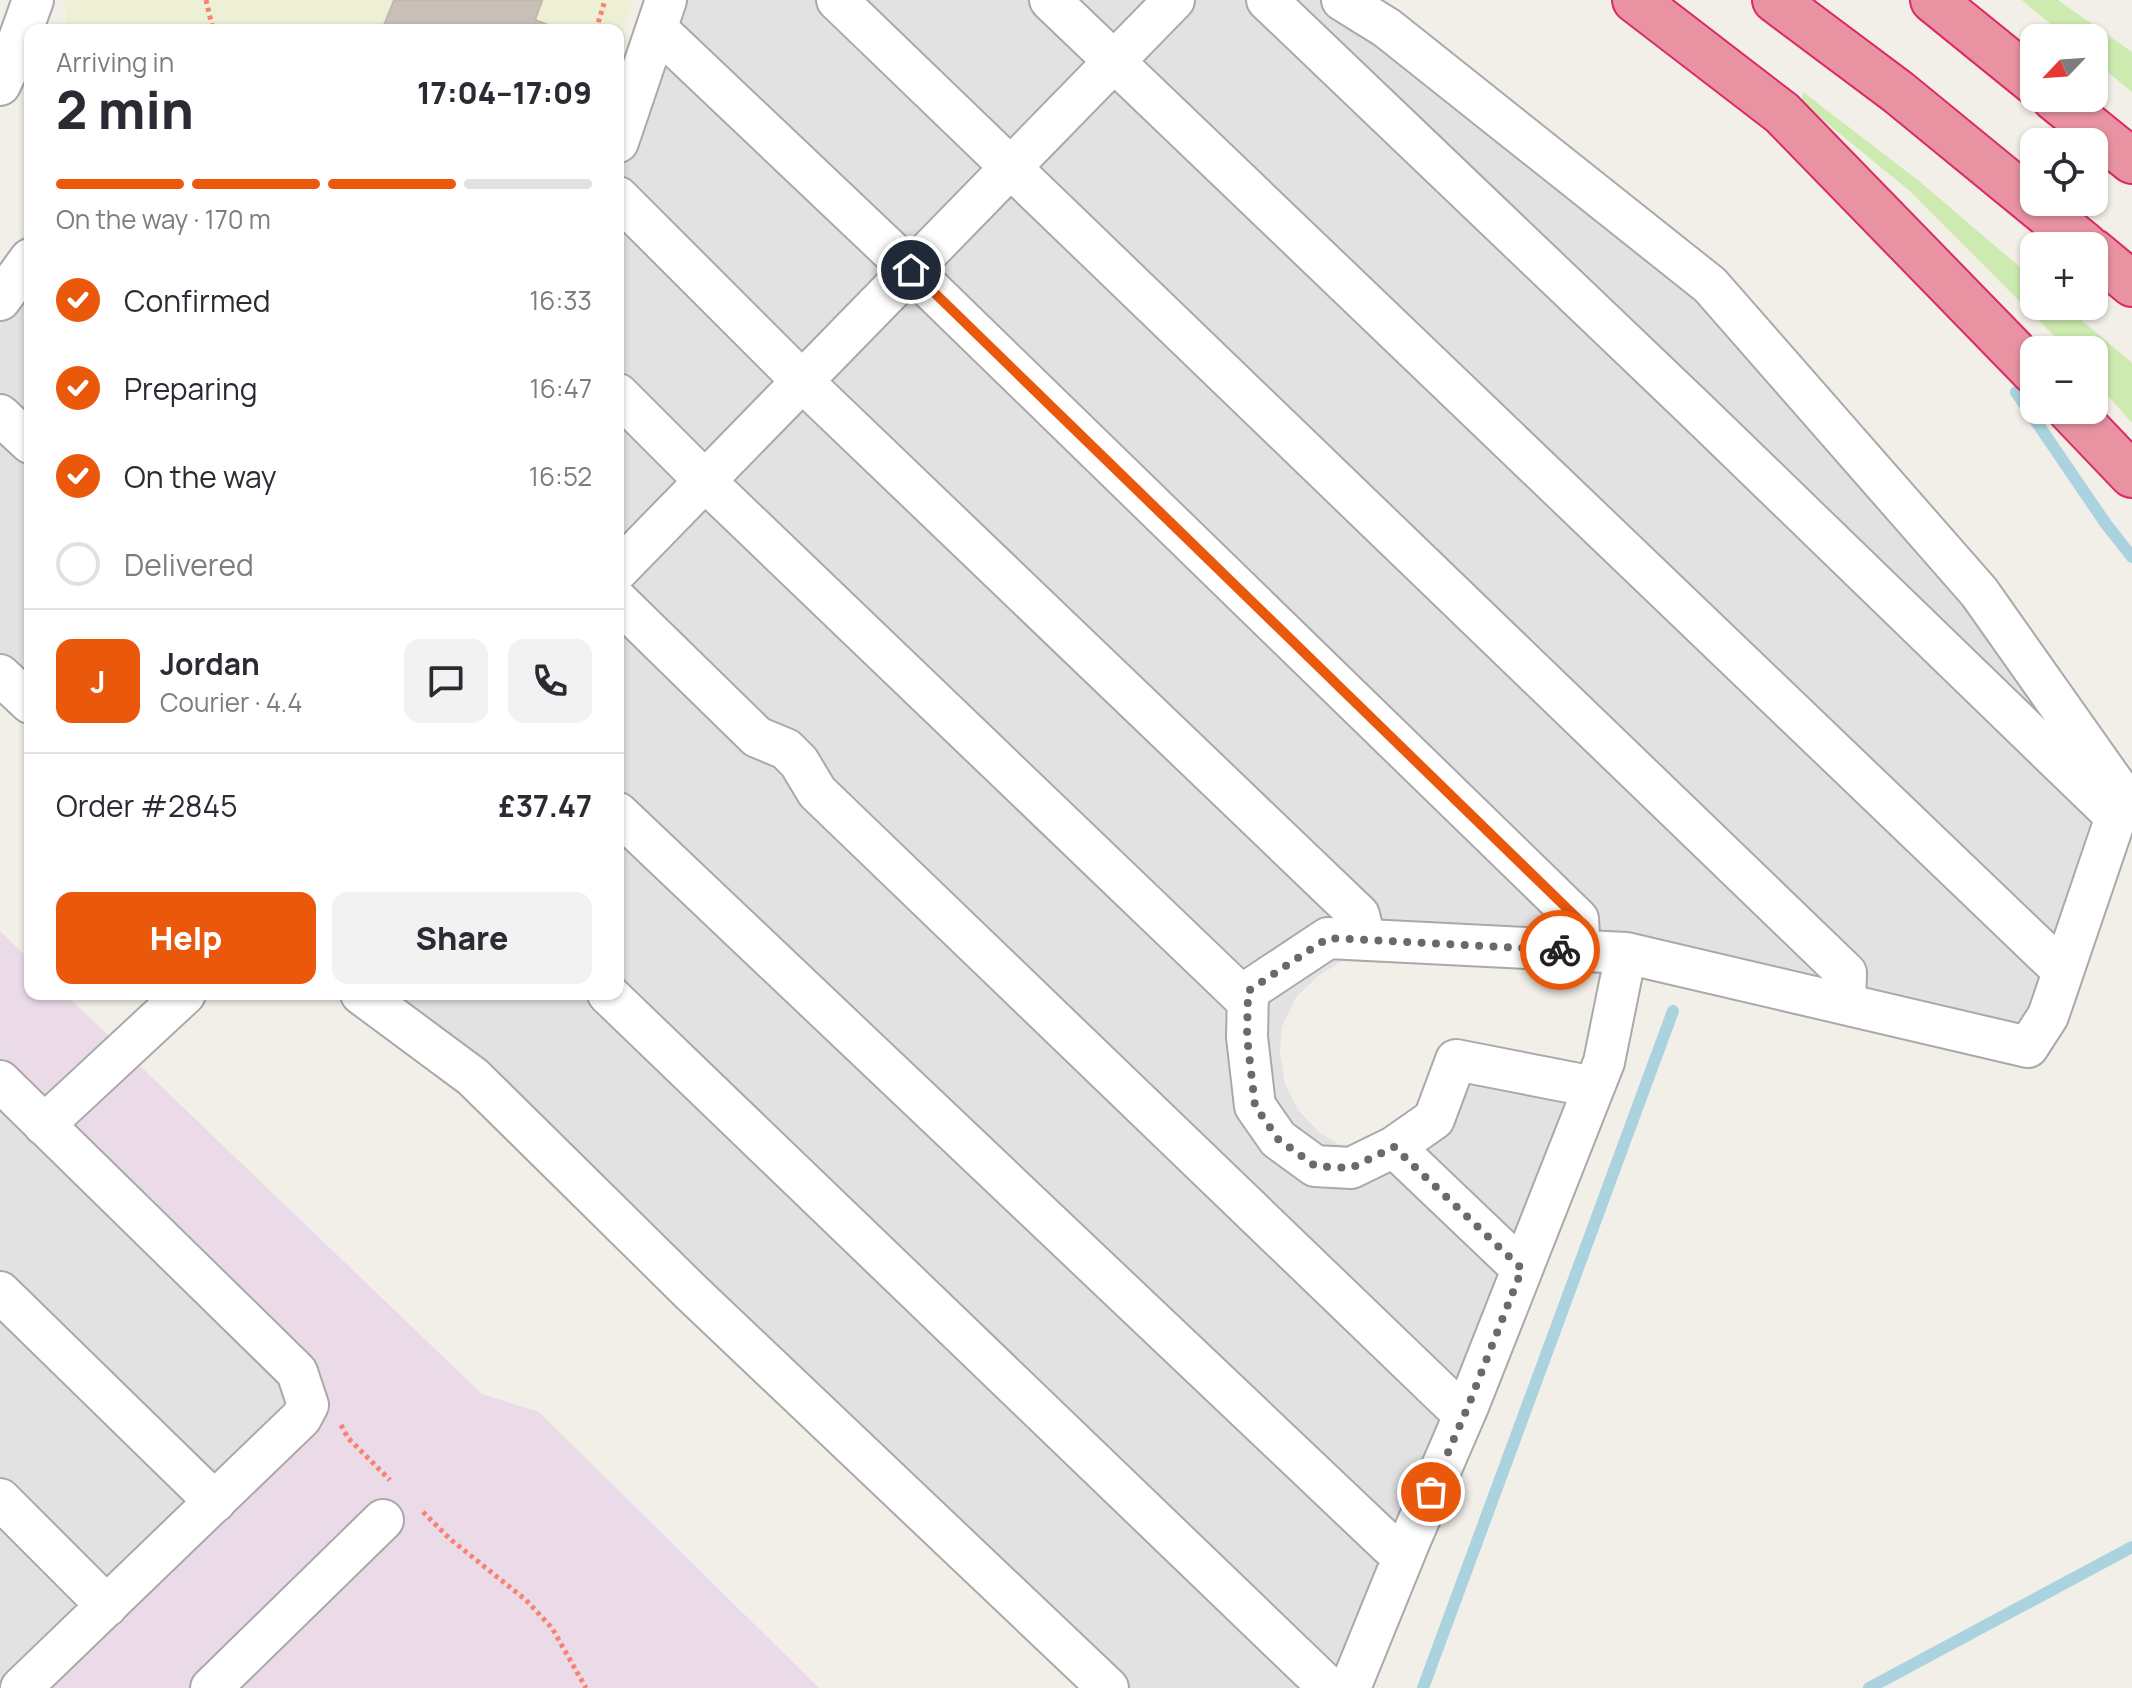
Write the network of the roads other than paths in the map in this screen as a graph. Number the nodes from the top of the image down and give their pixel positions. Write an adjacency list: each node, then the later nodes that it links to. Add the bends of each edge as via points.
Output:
1 (33, 0): 11 (street)
2 (837, 0): 19 (street)
3 (1050, 0): 13 (street)
4 (1174, 0): 13 (street)
5 (1267, 0): 39 (street)
6 (1342, 0): 39 (street, via 1387,28 1710,285 1979,592 2123,796)
7 (1635, 0): 27 (highway, via 1782,113)
8 (1775, 0): 21 (highway)
9 (1933, 0): 14 (highway)
10 (662, 14): 17 (street); 24 (street)
11 (24, 24)
12 (24, 25): 15 (street)
13 (1114, 62): 19 (street); 44 (street)
14 (2020, 71)
15 (0, 85)
16 (2071, 112): 18 (highway)
17 (624, 125)
18 (2132, 161)
19 (1010, 168): 24 (street); 49 (street, via 1846,973)
20 (624, 203): 28 (street)
21 (2069, 232)
22 (2108, 264): 25 (highway)
23 (24, 267): 26 (street)
24 (911, 270): 28 (street); 42 (street, via 1578,919)
25 (2132, 284)
26 (0, 300)
27 (2020, 358)
28 (802, 381): 34 (street); 41 (street, via 1359,915)
29 (624, 400): 34 (street)
30 (0, 415): 32 (street)
31 (2083, 424): 33 (highway)
32 (24, 437)
33 (2132, 475)
34 (705, 481): 35 (street); 48 (street)
35 (624, 564)
36 (624, 607): 56 (street, via 757,737 786,749 817,792)
37 (0, 675): 38 (street)
38 (24, 697)
39 (2116, 816): 44 (street)
40 (624, 819): 60 (street)
41 (1365, 940): 42 (street); 48 (street, via 1328,938 1248,991)
42 (1580, 951): 43 (street)
43 (1626, 953): 49 (street); 51 (street)
44 (2063, 971): 49 (street, via 2048,1016 2028,1047)
45 (179, 1000): 52 (street)
46 (369, 1000): 64 (street, via 473,1077)
47 (614, 1000): 65 (street)
48 (1248, 1002): 53 (street, via 1255,1106 1278,1139 1315,1166 1351,1168)
49 (1845, 1004)
50 (0, 1081): 52 (street)
51 (1594, 1087): 53 (street, via 1456,1060 1434,1119); 54 (street)
52 (44, 1125): 58 (street, via 297,1372 308,1405 301,1418)
53 (1394, 1147): 54 (street)
54 (1522, 1269): 56 (street)
55 (0, 1292): 58 (street)
56 (1464, 1415): 60 (street)
57 (0, 1499): 61 (street)
58 (215, 1502): 61 (street)
59 (383, 1520): 63 (street)
60 (1403, 1558): 66 (street)
61 (107, 1606): 62 (street)
62 (21, 1688)
63 (211, 1688)
64 (1108, 1688)
65 (1329, 1688)
66 (1350, 1688)

